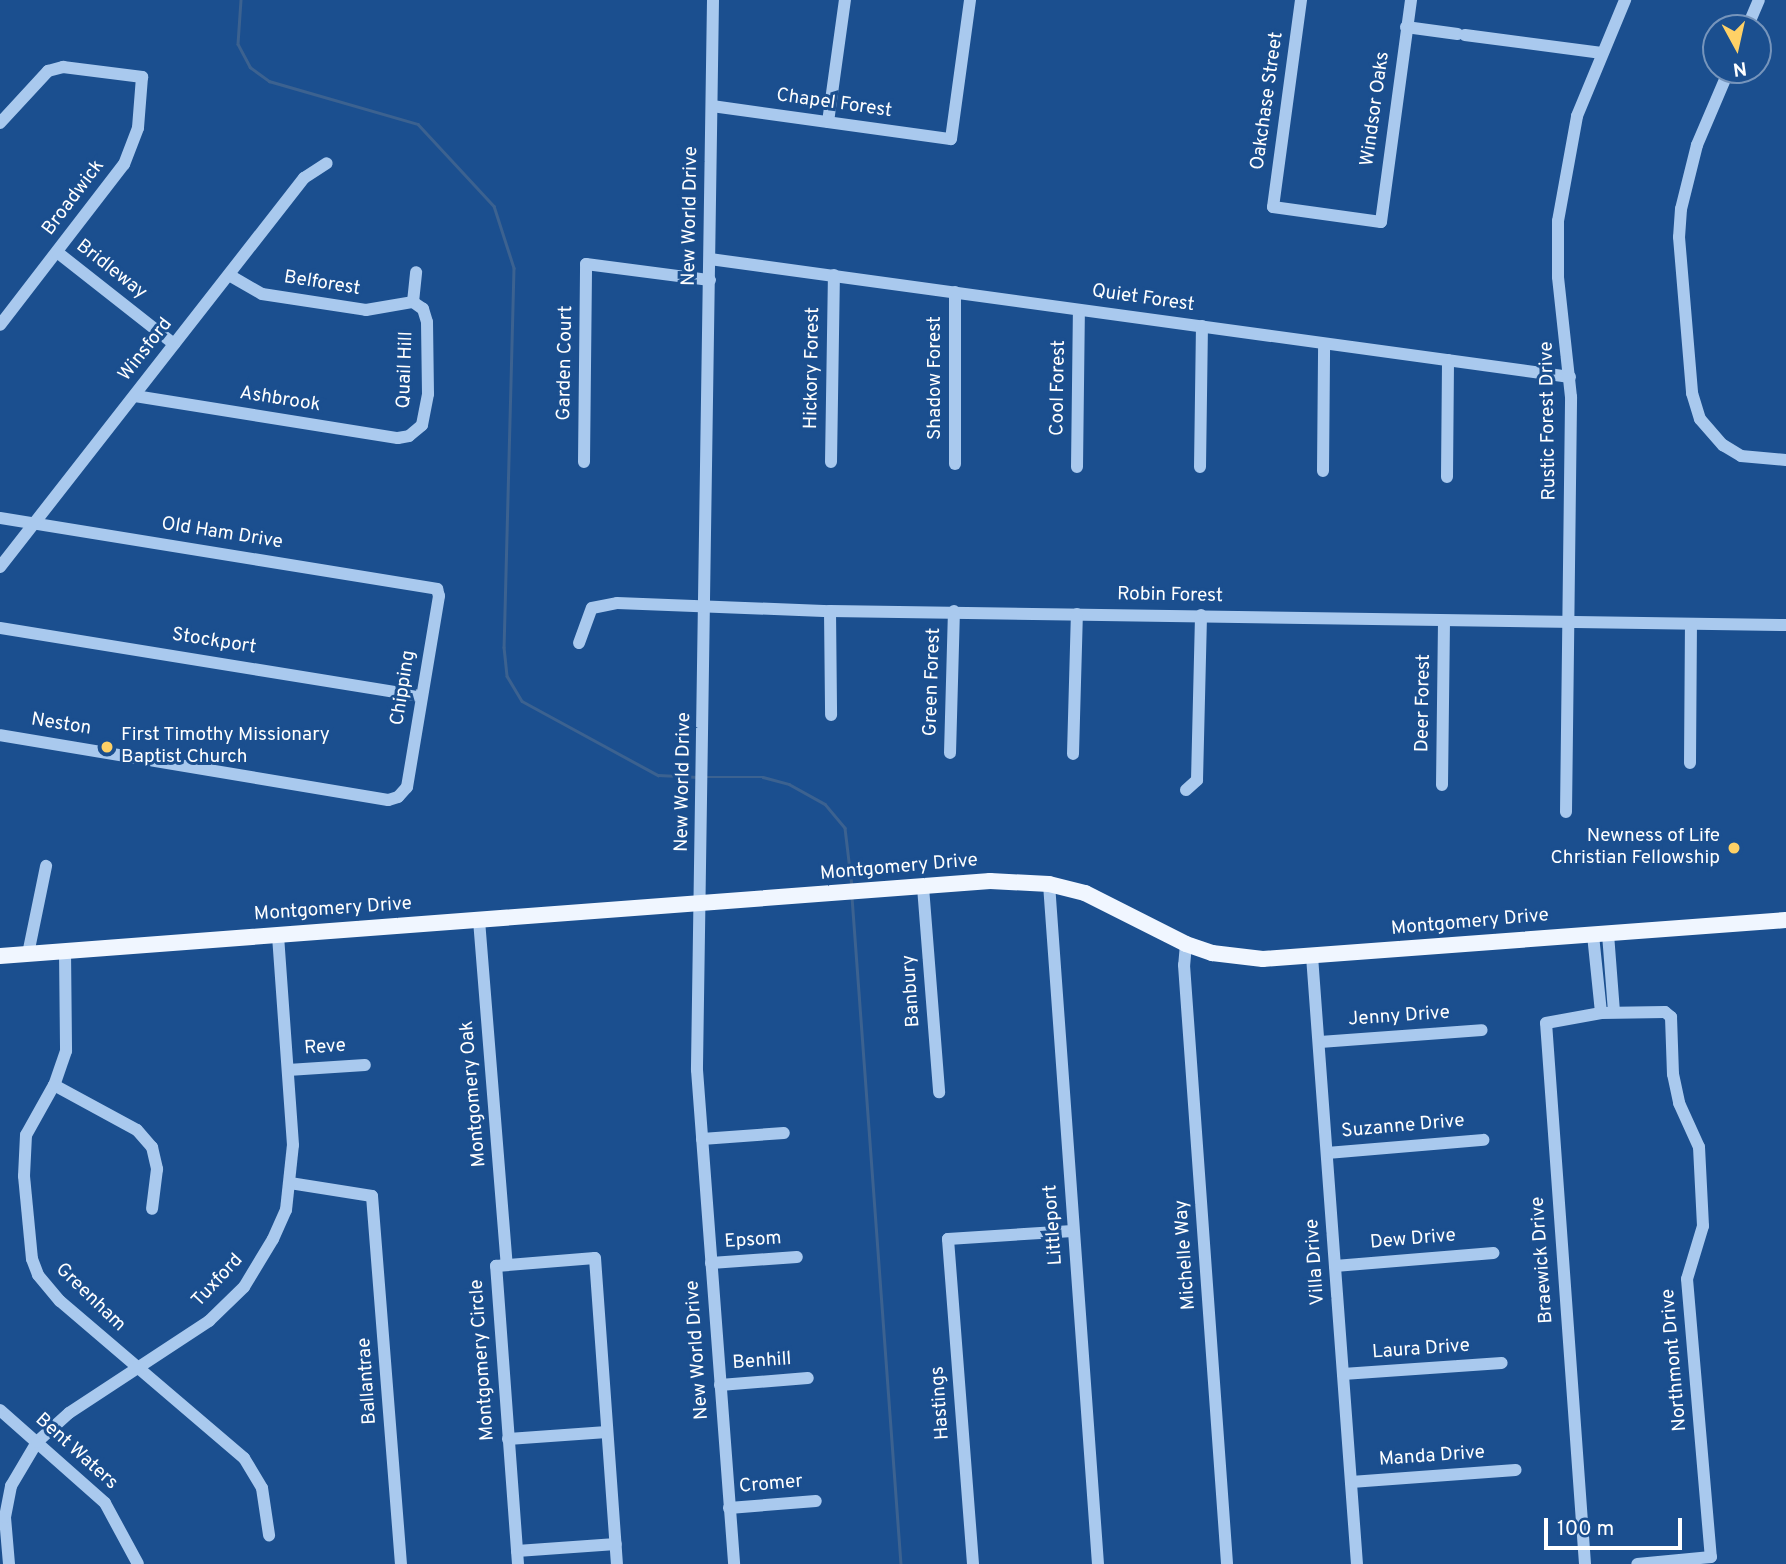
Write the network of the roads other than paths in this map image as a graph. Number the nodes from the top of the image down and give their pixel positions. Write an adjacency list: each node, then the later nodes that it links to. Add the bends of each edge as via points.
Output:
1 (713, 0): 10 (street, New World Drive)
2 (845, 0): 11 (street)
3 (970, 0): 11 (street, Chapel Forest, via 951,139)
4 (1301, 0): 14 (street, Oakchase Street, via 1273,206)
5 (1410, 0): 7 (street, Windsor Oaks)
6 (1625, 0): 8 (street, Rustic Forest Drive)
7 (1406, 27): 8 (street); 14 (street, Windsor Oaks)
8 (1602, 53): 29 (street, Rustic Forest Drive, via 1568,148 1558,221 1558,277)
9 (1723, 84): 32 (street, via 1697,145 1681,209 1679,237 1692,393 1700,419 1723,445 1741,456)
10 (712, 106): 11 (street, Chapel Forest); 16 (street, New World Drive)
11 (828, 122)
12 (0, 123): 15 (street, Broadwick, via 48,71 64,67 142,78 138,128 124,163)
13 (327, 163): 18 (street, Winsford, via 304,178)
14 (1381, 222)
15 (57, 252): 24 (street, Broadwick); 26 (street, Bridleway)
16 (710, 259): 19 (street, Quiet Forest); 20 (street, New World Drive)
17 (416, 272): 22 (street)
18 (229, 275): 22 (street, Belforest, via 262,294 366,310); 26 (street, Winsford)
19 (834, 275): 21 (street, Quiet Forest); 34 (street, Hickory Forest)
20 (710, 280): 33 (street, Garden Court, via 586,264); 44 (street, New World Drive)
21 (955, 292): 23 (street, Quiet Forest); 35 (street, Shadow Forest)
22 (413, 302): 31 (street, Quail Hill, via 423,309 429,334 428,394)
23 (1079, 310): 25 (street, Quiet Forest); 36 (street, Cool Forest)
24 (0, 325)
25 (1202, 326): 27 (street, Quiet Forest); 37 (street)
26 (174, 344): 30 (street, Winsford)
27 (1324, 344): 28 (street, Quiet Forest); 38 (street)
28 (1448, 360): 29 (street, Quiet Forest); 39 (street)
29 (1570, 377): 50 (street, Rustic Forest Drive)
30 (135, 396): 31 (street, Ashbrook, via 398,438); 41 (street, Winsford)
31 (417, 432)
32 (1786, 460)
33 (584, 462)
34 (831, 462)
35 (955, 464)
36 (1077, 467)
37 (1200, 467)
38 (1323, 471)
39 (1447, 477)
40 (0, 518): 41 (street, Old Ham Drive)
41 (34, 523): 42 (street, Winsford); 43 (street, Old Ham Drive)
42 (0, 567)
43 (437, 589): 55 (street, Chipping)
44 (706, 607): 45 (street, Robin Forest); 54 (street, Robin Forest, via 599,606 584,618); 68 (street, New World Drive)
45 (830, 611): 46 (street, Robin Forest); 56 (street)
46 (954, 611): 47 (street, Robin Forest); 58 (street, Green Forest)
47 (1077, 614): 48 (street, Robin Forest); 59 (street)
48 (1201, 615): 49 (street, Robin Forest); 62 (street, via 1197,780)
49 (1444, 621): 50 (street, Robin Forest); 61 (street, Deer Forest)
50 (1568, 622): 51 (street, Robin Forest); 64 (street, Rustic Forest Drive)
51 (1692, 624): 52 (street, Robin Forest); 60 (street)
52 (1786, 625)
53 (0, 628): 55 (street, Stockport)
54 (579, 643)
55 (421, 696): 63 (street, Chipping)
56 (831, 715)
57 (0, 735): 63 (street, Neston, via 387,800)
58 (950, 753)
59 (1073, 754)
60 (1690, 763)
61 (1442, 785)
62 (1186, 790)
63 (404, 793)
64 (1566, 811)
65 (46, 866): 75 (street)
66 (1049, 884): 67 (main road, Montgomery Drive, via 990,881); 73 (main road, Montgomery Drive, via 1109,902); 91 (street, Littleport)
67 (923, 887): 68 (main road, Montgomery Drive); 84 (street, Banbury)
68 (701, 904): 69 (main road, Montgomery Drive); 86 (street, New World Drive, via 697,1070)
69 (479, 920): 72 (main road, Montgomery Drive); 95 (street, Montgomery Oak)
70 (1786, 920): 71 (main road, Montgomery Drive)
71 (1600, 934): 77 (main road, Montgomery Drive); 78 (street)
72 (278, 935): 74 (main road, Montgomery Drive); 82 (street, Tuxford)
73 (1186, 944): 77 (main road, Montgomery Drive, via 1212,953 1263,959); 120 (street, Michelle Way)
74 (65, 951): 75 (main road, Montgomery Drive); 83 (street, Greenham, via 68,1038)
75 (28, 954): 76 (main road, Montgomery Drive)
76 (0, 956)
77 (1312, 957): 80 (street, Villa Drive)
78 (1608, 1013): 122 (street, Braewick Drive, via 1550,1018 1545,1028); 123 (street, Northmont Drive, via 1670,1014 1675,1083 1699,1147 1703,1226 1687,1279 1711,1557)
79 (1482, 1030): 80 (street, Jenny Drive)
80 (1320, 1042): 88 (street, Villa Drive)
81 (365, 1065): 82 (street, Reve)
82 (288, 1070): 89 (street, Tuxford, via 293,1145)
83 (54, 1085): 90 (street, via 137,1130 152,1147 157,1169); 98 (street, Greenham, via 26,1135 24,1176 32,1259 48,1289)
84 (939, 1092)
85 (784, 1133): 86 (street)
86 (702, 1139): 94 (street, New World Drive)
87 (1483, 1140): 88 (street, Suzanne Drive)
88 (1327, 1153): 96 (street, Villa Drive)
89 (290, 1183): 98 (street, Tuxford, via 286,1210 273,1240 244,1287 209,1321); 115 (street, Ballantrae, via 372,1196)
90 (152, 1209)
91 (1073, 1231): 118 (street, Hastings, via 948,1239); 119 (street, Littleport)
92 (1493, 1253): 96 (street, Dew Drive)
93 (797, 1257): 94 (street, Epsom)
94 (712, 1263): 101 (street, New World Drive)
95 (507, 1265): 103 (street, Montgomery Circle, via 595,1258); 104 (street, Montgomery Circle, via 496,1266)
96 (1335, 1266): 99 (street, Villa Drive)
97 (1502, 1363): 99 (street, Laura Drive)
98 (138, 1369): 105 (street, Tuxford, via 69,1413); 110 (street, Greenham, via 244,1458 262,1488)
99 (1343, 1374): 107 (street, Villa Drive)
100 (808, 1378): 101 (street, Benhill)
101 (720, 1385): 109 (street, New World Drive)
102 (0, 1410): 105 (street, Bent Waters)
103 (607, 1432): 104 (street); 111 (street, Montgomery Circle)
104 (508, 1439): 112 (street, Montgomery Circle)
105 (37, 1442): 113 (street, Tuxford, via 11,1486 6,1505); 114 (street, Bent Waters, via 105,1503)
106 (1517, 1470): 107 (street, Manda Drive)
107 (1351, 1482): 121 (street, Villa Drive)
108 (816, 1501): 109 (street, Cromer)
109 (729, 1508): 117 (street, New World Drive)
110 (269, 1535)
111 (616, 1544): 112 (street); 116 (street, Montgomery Circle)
112 (517, 1558)
113 (9, 1564)
114 (138, 1564)
115 (401, 1564)
116 (617, 1564)
117 (734, 1564)
118 (973, 1564)
119 (1098, 1564)
120 (1227, 1564)
121 (1357, 1564)
122 (1585, 1564)
123 (1637, 1564)

